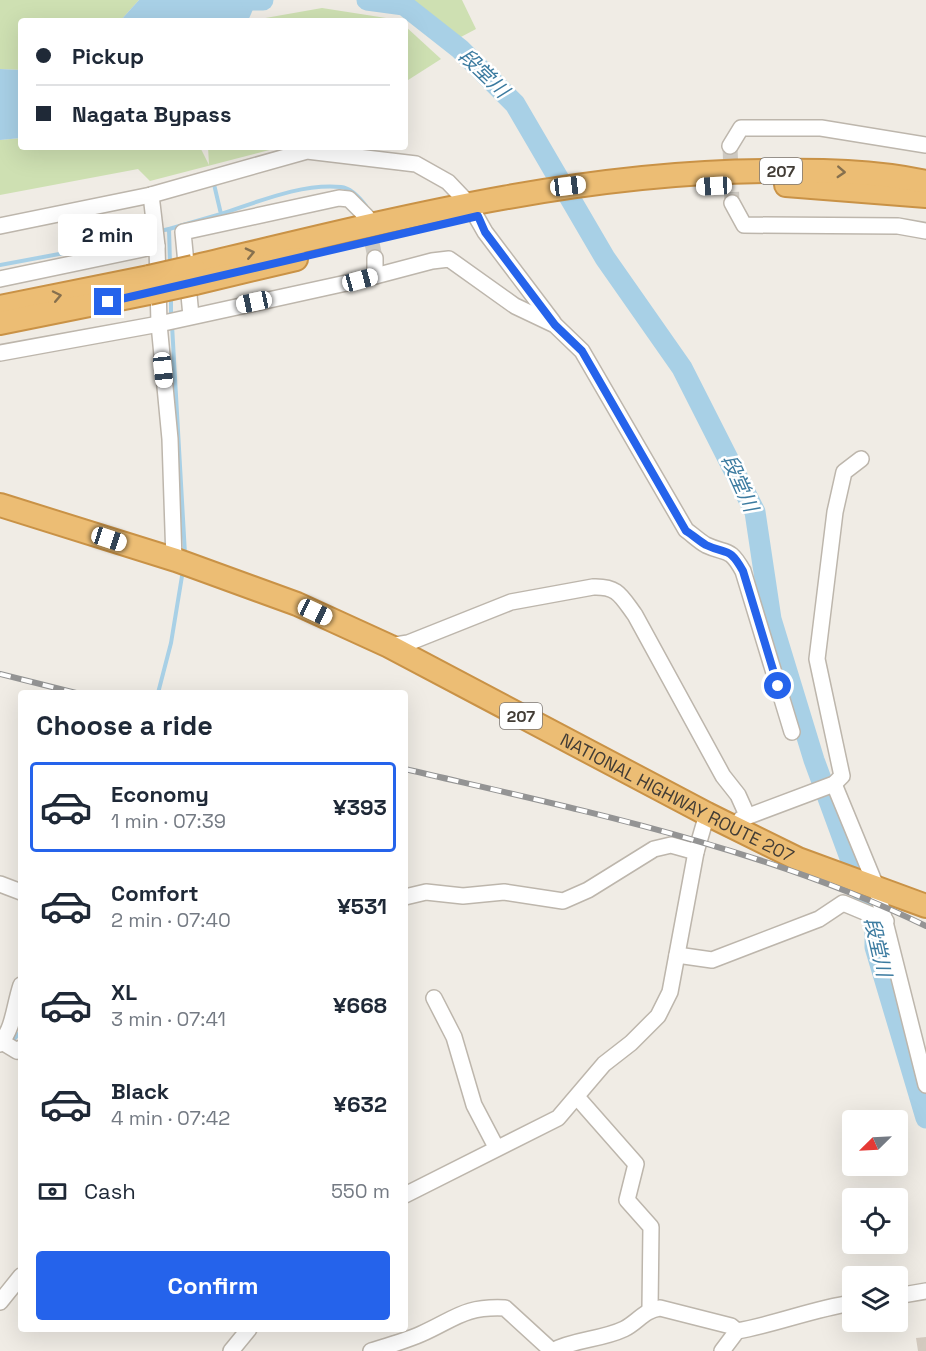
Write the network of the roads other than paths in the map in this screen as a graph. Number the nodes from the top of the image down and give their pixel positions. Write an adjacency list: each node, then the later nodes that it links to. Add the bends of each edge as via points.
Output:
1 (926, 146): 2 (street, via 820,128 741,128)
2 (730, 147)
3 (926, 182): 4 (highway, 207, one-way to 3, via 735,171 805,170)
4 (640, 183): 6 (highway, 207, via 794,186); 8 (highway, 207)
5 (151, 195): 8 (street, via 307,151 416,164); 10 (street); 12 (street)
6 (926, 196)
7 (732, 203): 11 (street, via 744,225 898,226)
8 (483, 208): 16 (highway, 207, bridge); 20 (street, via 485,232)
9 (367, 217): 18 (street, via 349,199 339,198 183,232)
10 (0, 226)
11 (926, 231)
12 (156, 236): 15 (street); 18 (street)
13 (375, 258): 14 (street)
14 (375, 276): 18 (street); 20 (street, via 449,259 515,306)
15 (0, 279)
16 (149, 285): 17 (highway, 207, one-way to 16); 19 (highway, 207)
17 (0, 307)
18 (173, 320): 21 (street); 24 (street, via 170,439)
19 (0, 323)
20 (555, 325): 26 (street, via 582,351 686,531 707,546 736,558)
21 (0, 354)
22 (861, 459): 27 (street, via 844,472 835,512 817,659 842,776)
23 (0, 505): 24 (highway, NATIONAL HIGHWAY ROUTE 207 / 207)
24 (180, 562): 25 (highway, NATIONAL HIGHWAY ROUTE 207 / 207, via 297,604)
25 (389, 646): 28 (highway, NATIONAL HIGHWAY ROUTE 207 / 207); 29 (street, via 408,643 511,602 593,587 618,591 723,776 738,795)
26 (792, 732)
27 (834, 784): 29 (street); 32 (street)
28 (707, 814): 29 (highway, NATIONAL HIGHWAY ROUTE 207 / 207); 30 (street)
29 (739, 821): 32 (highway, NATIONAL HIGHWAY ROUTE 207 / 207, via 798,858)
30 (696, 852): 34 (street, via 671,845 654,849 588,890 563,900 504,892 463,896 426,892); 37 (street)
31 (0, 884): 33 (street)
32 (874, 885): 35 (highway, NATIONAL HIGHWAY ROUTE 207 / 207); 36 (street)
33 (18, 891)
34 (408, 896)
35 (926, 906)
36 (886, 921): 37 (street, via 843,903 819,919 712,960); 41 (street)
37 (677, 955): 43 (street, via 670,992 658,1016 604,1064)
38 (18, 994): 40 (street)
39 (434, 998): 44 (street, via 454,1037 474,1104)
40 (9, 1046)
41 (922, 1054): 42 (street)
42 (926, 1085)
43 (578, 1097): 44 (street, via 558,1118); 51 (street, via 636,1164 627,1200 651,1227)
44 (496, 1147): 45 (street)
45 (408, 1192)
46 (18, 1279): 49 (street)
47 (926, 1291): 48 (street)
48 (908, 1294)
49 (0, 1302)
50 (842, 1305): 52 (street)
51 (650, 1309): 52 (street, via 660,1308 731,1326); 56 (street, via 627,1328)
52 (737, 1331): 57 (street)
53 (247, 1332): 54 (street)
54 (231, 1351)
55 (371, 1351): 56 (street, via 420,1335 464,1311 482,1307 505,1308)
56 (552, 1351)
57 (722, 1351)

